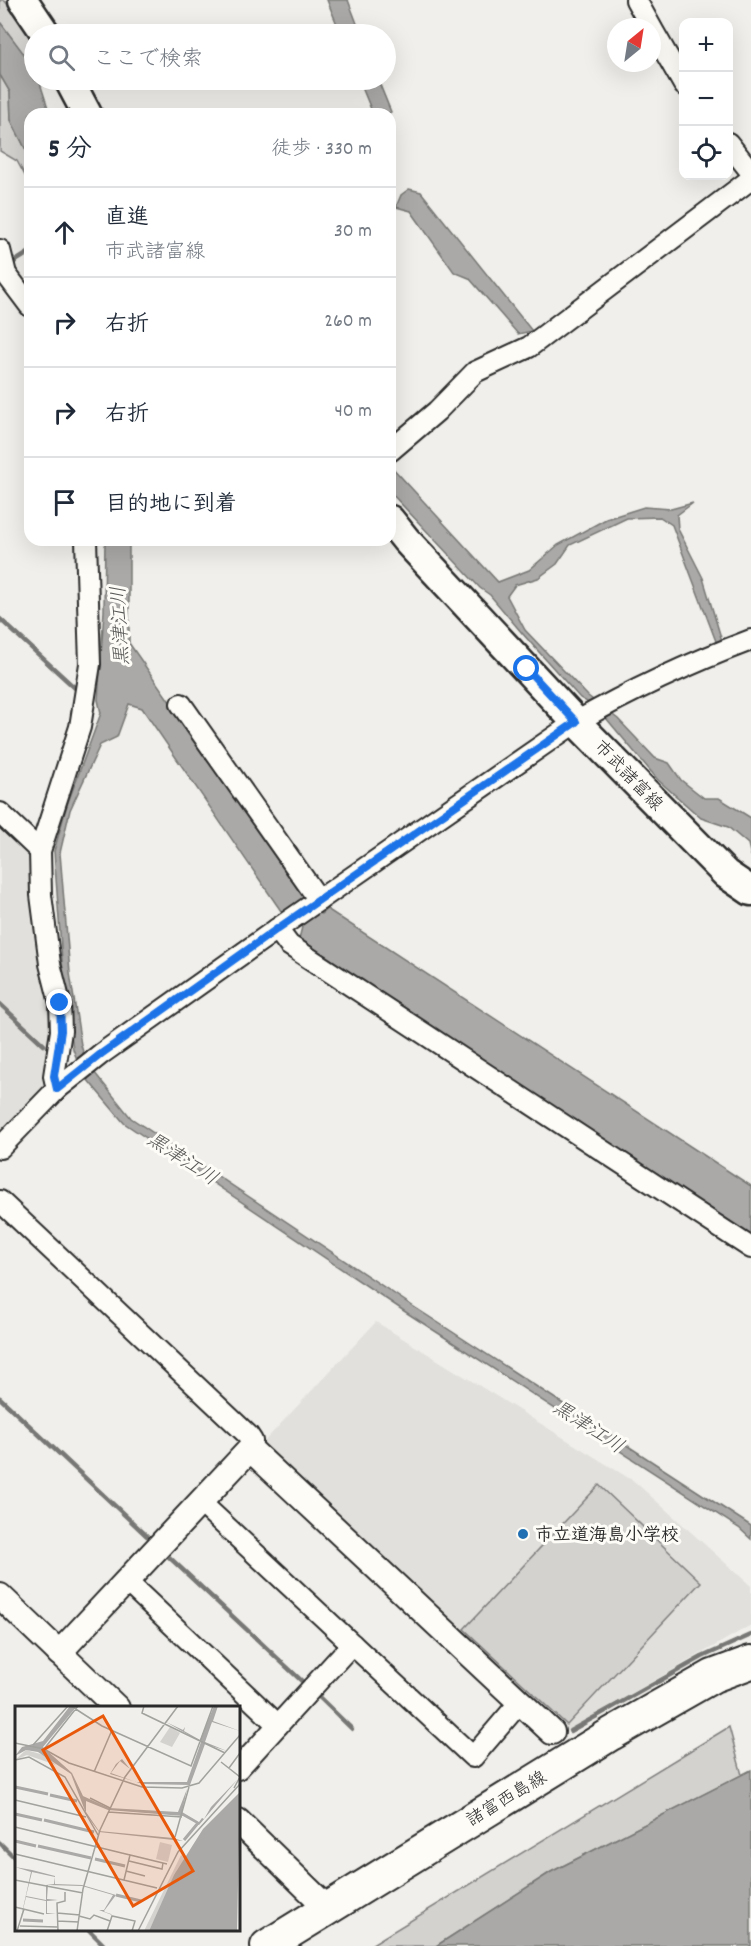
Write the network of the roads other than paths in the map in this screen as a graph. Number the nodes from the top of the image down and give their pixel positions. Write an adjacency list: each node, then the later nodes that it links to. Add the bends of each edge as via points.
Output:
1 (23, 0): 4 (main road)
2 (636, 0): 3 (street)
3 (646, 18)
4 (39, 24)
5 (661, 44): 6 (street)
6 (679, 76)
7 (74, 90): 8 (main road)
8 (84, 108)
9 (733, 148): 10 (street)
10 (751, 172)
11 (751, 179): 14 (street, via 528,347 475,372)
12 (0, 250): 13 (street, via 6,274)
13 (24, 298)
14 (396, 446)
15 (396, 528): 19 (main road, 市武諸富線)
16 (86, 546): 21 (street, via 90,664 80,727)
17 (751, 640): 19 (street)
18 (181, 704): 23 (street)
19 (593, 712): 22 (main road, 市武諸富線, via 726,874); 23 (street)
20 (0, 813): 21 (street)
21 (40, 851): 25 (street, via 50,964 60,1003 61,1031 54,1076)
22 (751, 891)
23 (319, 900): 24 (street)
24 (282, 926): 25 (street); 28 (street, via 289,945)
25 (57, 1089): 26 (street)
26 (0, 1148)
27 (0, 1201): 29 (street, via 248,1435)
28 (751, 1248)
29 (250, 1449): 30 (street); 36 (street)
30 (200, 1502): 31 (street); 33 (street)
31 (126, 1581): 34 (street); 38 (street)
32 (0, 1596): 34 (street)
33 (352, 1644): 36 (street, via 473,1757); 38 (street)
34 (59, 1653): 37 (street)
35 (751, 1662): 42 (main road, 諸富西島線, via 713,1676 611,1734)
36 (520, 1702): 39 (street)
37 (116, 1706)
38 (278, 1725): 40 (street)
39 (552, 1732)
40 (240, 1767)
41 (240, 1823): 42 (street)
42 (326, 1908): 43 (main road, 諸富西島線)
43 (267, 1946)

